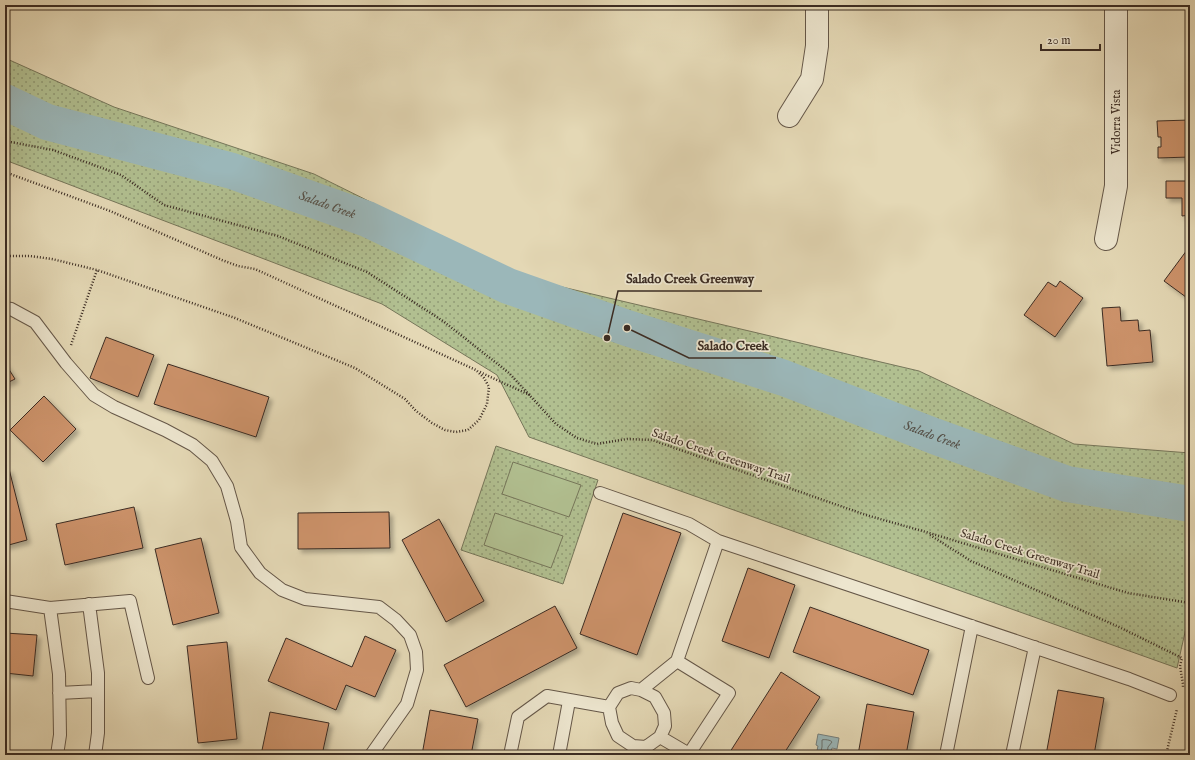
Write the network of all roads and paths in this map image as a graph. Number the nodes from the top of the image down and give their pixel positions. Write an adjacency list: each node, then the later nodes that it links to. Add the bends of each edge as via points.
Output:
1 (817, 5): 3 (street, via 817,46 812,79)
2 (1116, 5): 6 (street, Vidorra Vista, via 1116,186)
3 (790, 116)
4 (5, 141): 12 (path, Salado Creek Greenway Trail, via 53,150 121,175 164,205 278,236 367,272 443,320 509,373)
5 (5, 172): 11 (path, via 110,211 222,260 255,269)
6 (1106, 238)
7 (5, 256): 8 (path, via 52,259)
8 (97, 270): 10 (path); 11 (path, via 235,318 355,368 405,399 426,419 445,430 468,430 479,420 487,404 489,387)
9 (5, 308): 10 (lane, via 35,322)
10 (66, 363): 34 (lane, via 94,395 193,445 212,461 227,486 241,547 260,573 282,590 305,599 379,607 410,635 416,652 418,670 407,704)
11 (476, 370): 12 (path)
12 (531, 395): 14 (path, Salado Creek Greenway Trail, via 556,424 577,438 597,444 627,439 652,440 866,516)
13 (600, 493): 15 (lane, via 689,524)
14 (926, 532): 17 (path, Salado Creek Greenway Trail, via 1128,593); 22 (path, via 971,561 1119,626)
15 (718, 541): 20 (lane); 23 (lane)
16 (5, 601): 19 (lane)
17 (1190, 603)
18 (89, 604): 19 (lane); 24 (lane, via 130,601); 26 (lane)
19 (50, 608): 27 (lane)
20 (972, 626): 21 (lane); 37 (lane)
21 (1035, 647): 28 (lane); 38 (lane)
22 (1182, 658)
23 (677, 661): 25 (lane); 31 (lane, via 729,693 690,754)
24 (148, 678)
25 (641, 690): 30 (lane, via 631,688 618,693); 31 (lane, via 655,697 664,713 665,726)
26 (98, 691): 27 (lane); 33 (lane)
27 (59, 693): 32 (lane, via 60,735)
28 (1170, 695)
29 (569, 701): 30 (lane); 35 (lane, via 547,696 518,717); 36 (lane)
30 (609, 707): 31 (lane, via 618,736 633,746 646,747)
31 (660, 737)
32 (56, 755)
33 (95, 755)
34 (372, 755)
35 (510, 755)
36 (559, 755)
37 (946, 755)
38 (1012, 755)

